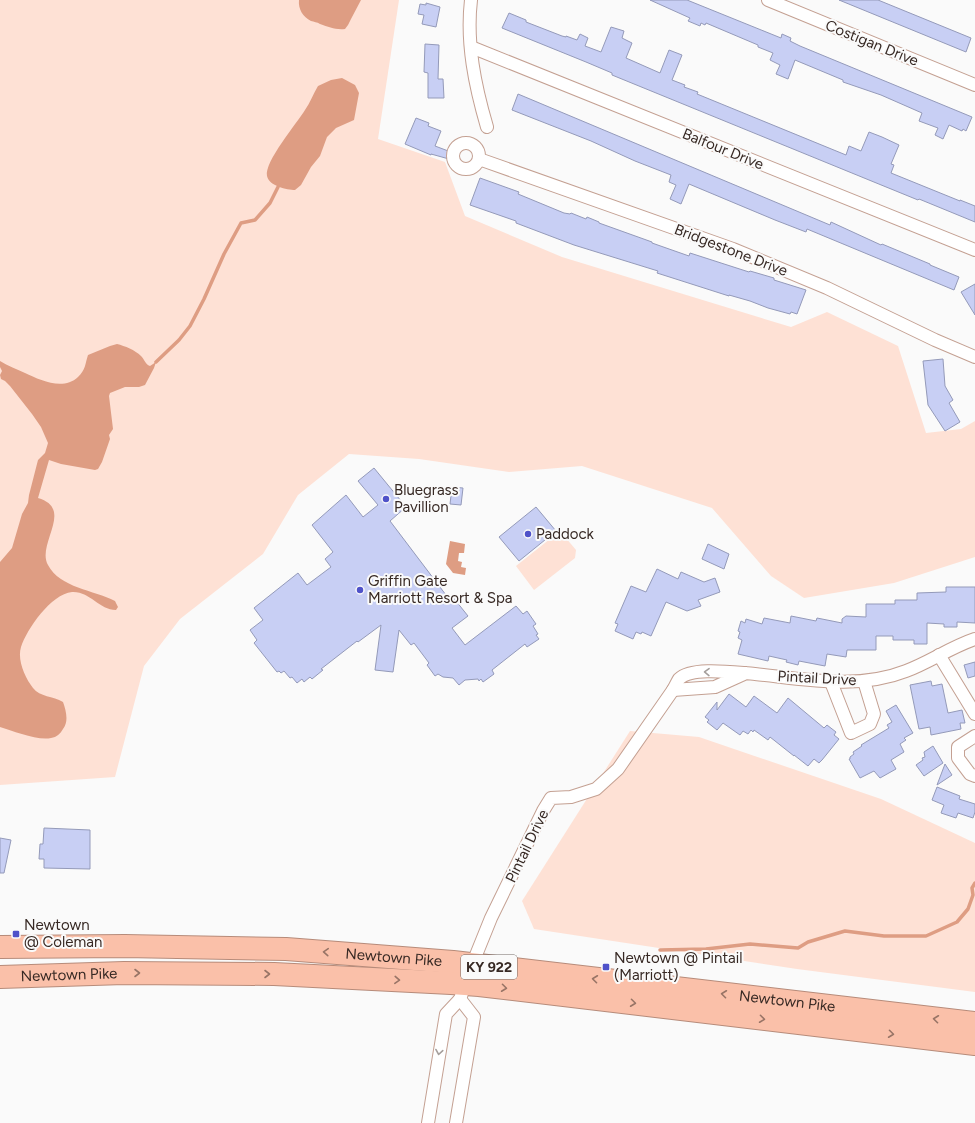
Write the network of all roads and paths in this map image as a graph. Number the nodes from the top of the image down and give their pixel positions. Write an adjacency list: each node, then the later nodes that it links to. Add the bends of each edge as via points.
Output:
1 (471, 0): 3 (street)
2 (768, 0): 4 (street, Costigan Drive)
3 (470, 47): 5 (street); 7 (street, Balfour Drive)
4 (975, 85)
5 (486, 127)
6 (479, 160): 8 (street, Bridgestone Drive, via 733,249 827,288)
7 (975, 250)
8 (975, 357)
9 (975, 639): 10 (street, Pintail Drive)
10 (939, 655): 12 (street, Pintail Drive, via 905,672); 15 (street)
11 (746, 673): 13 (street, Pintail Drive); 14 (street, via 715,687); 14 (street, Pintail Drive, one-way to 14, via 701,671 687,674)
12 (864, 681): 13 (street, Pintail Drive); 13 (street, via 874,714 870,724 852,733)
13 (831, 682)
14 (673, 690): 20 (street, Pintail Drive, via 618,769 596,789 571,797 551,798 491,918)
15 (975, 714)
16 (975, 736): 17 (street, via 958,747 958,758 970,774)
17 (975, 776)
18 (0, 947): 20 (highway, Newtown Pike / KY 922, one-way to 18, via 382,956 286,949)
19 (0, 977): 20 (highway, Newtown Pike / KY 922, one-way to 20, via 124,973 274,974)
20 (466, 982): 21 (highway, Newtown Pike / KY 922, one-way to 20); 22 (highway, Newtown Pike / KY 922, one-way to 22); 23 (street, one-way to 23, via 446,1014); 24 (street, via 474,1017)
21 (975, 1023)
22 (975, 1044)
23 (428, 1123)
24 (456, 1123)

